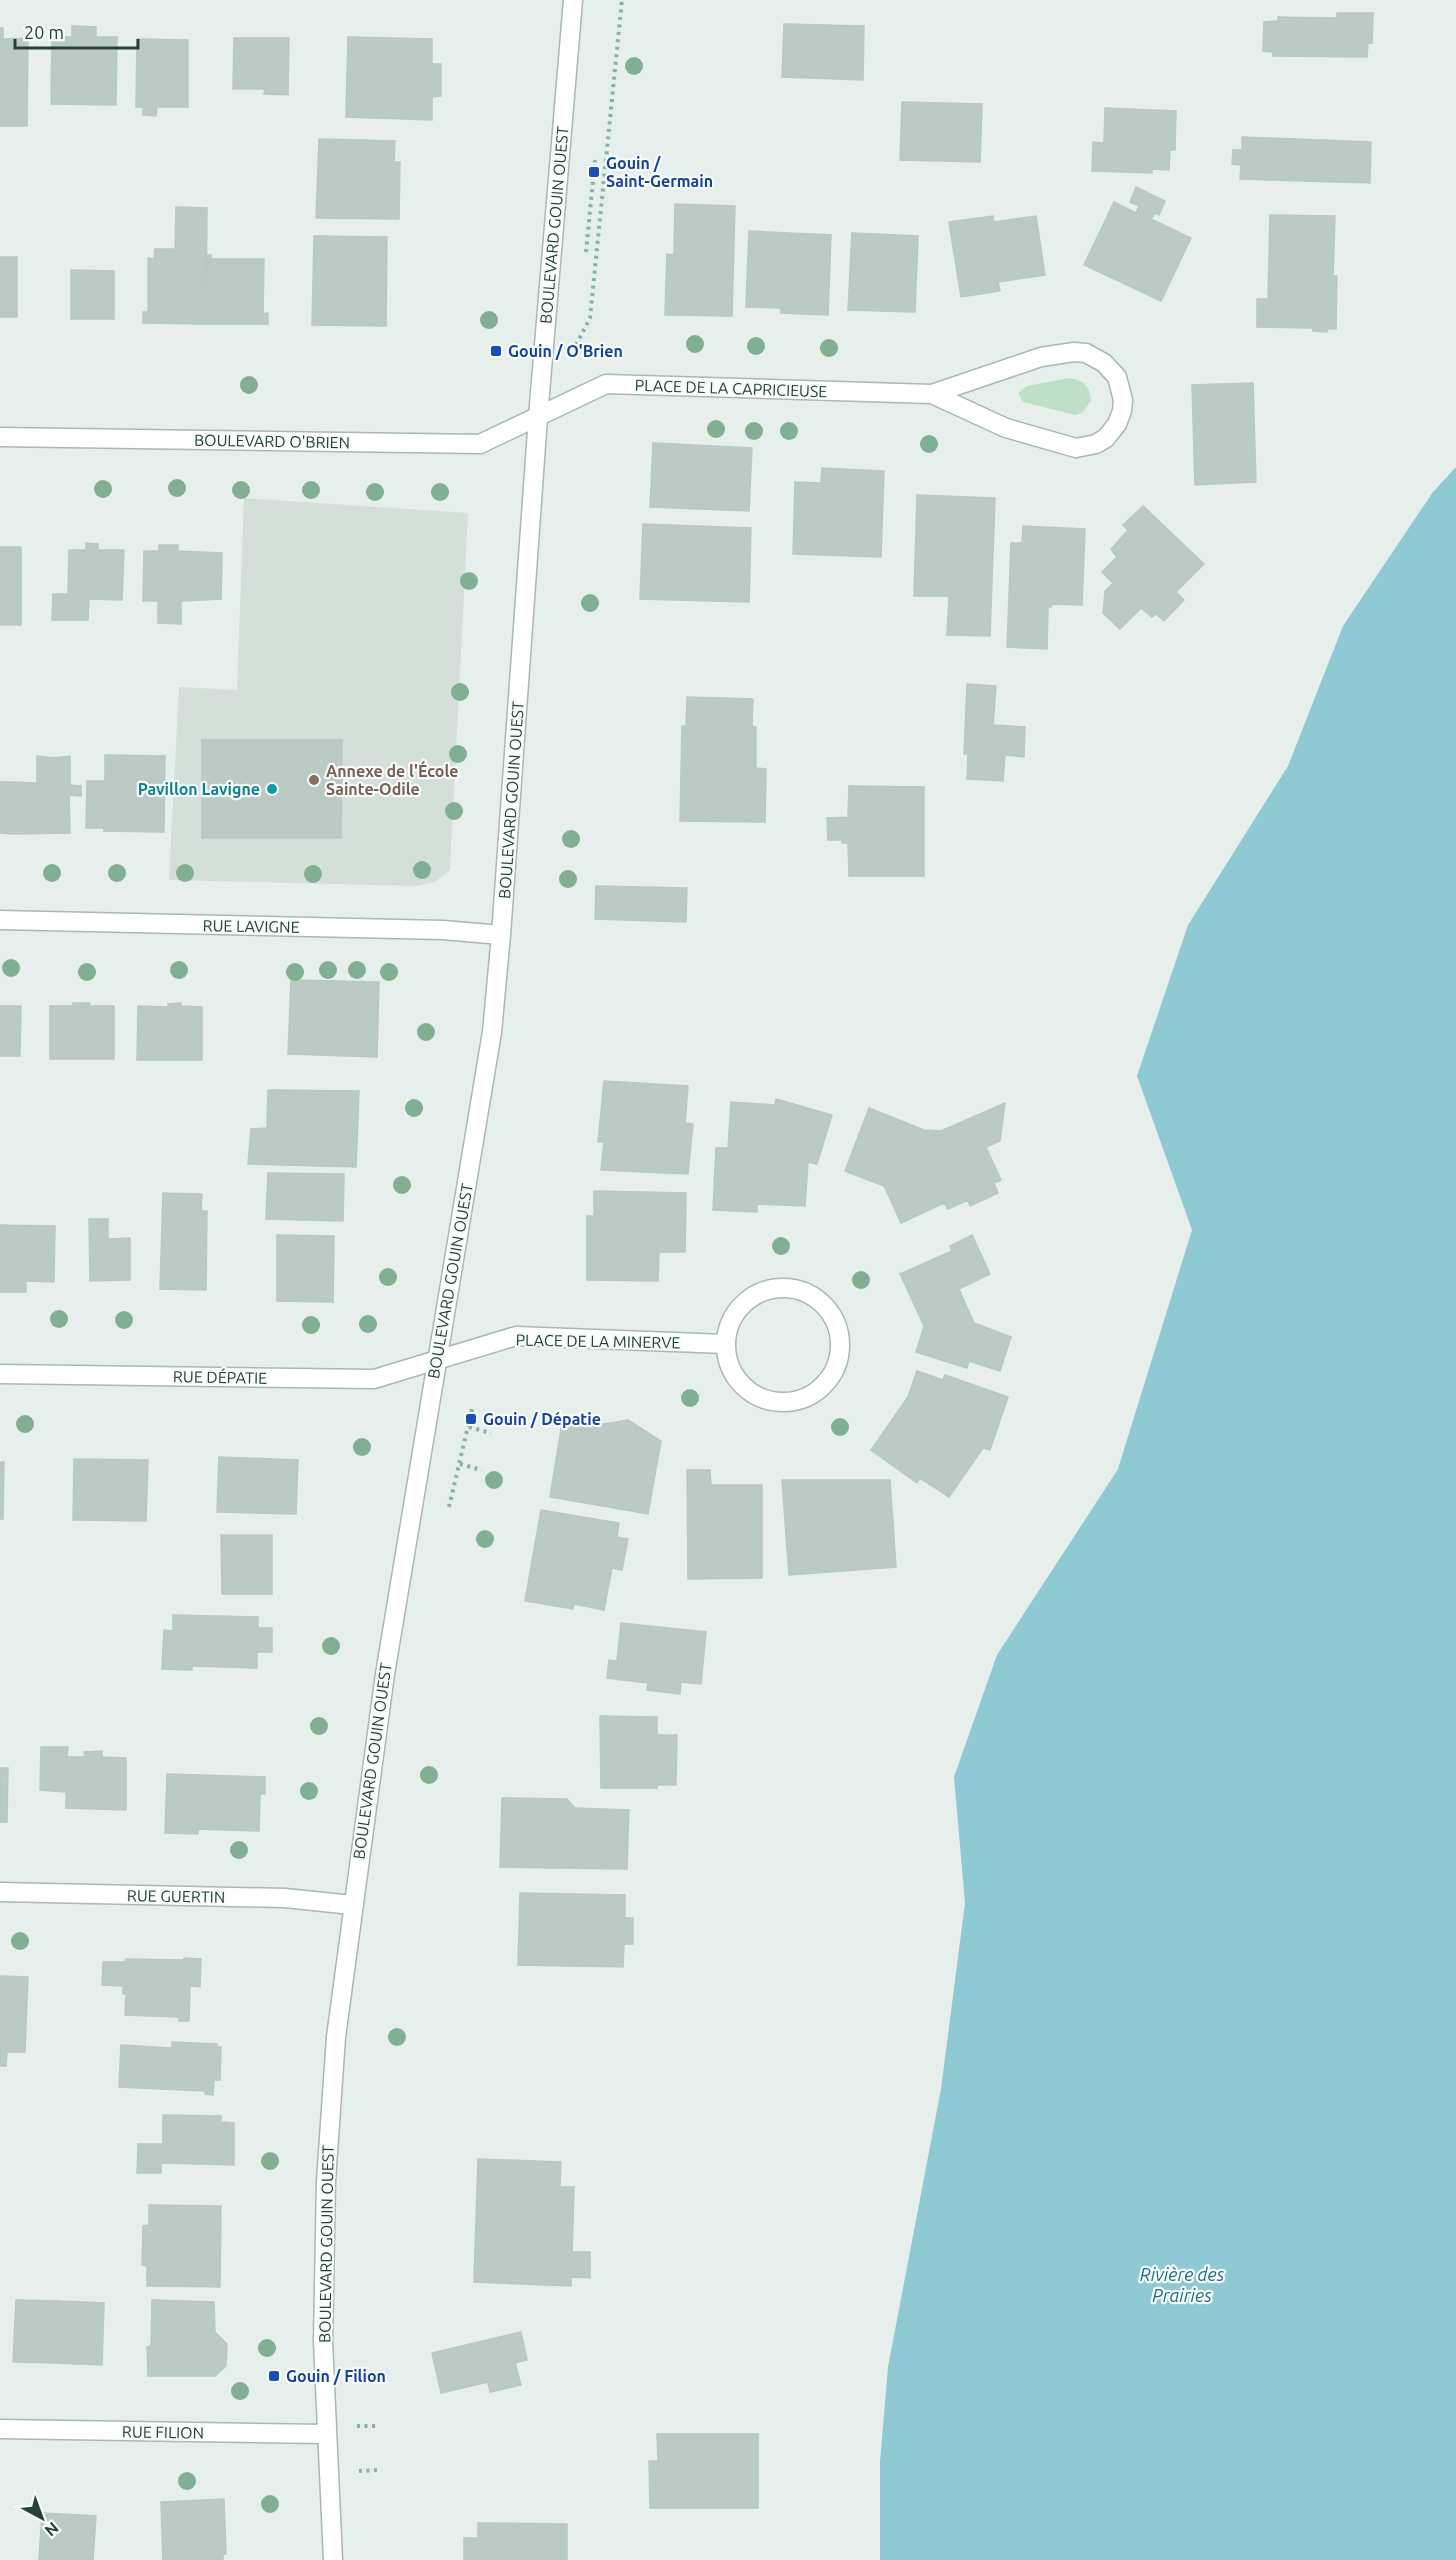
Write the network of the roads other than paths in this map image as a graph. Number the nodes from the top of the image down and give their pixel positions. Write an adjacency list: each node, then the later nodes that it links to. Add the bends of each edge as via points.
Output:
1 (573, 0): 3 (street, BOULEVARD GOUIN OUEST)
2 (932, 394): 2 (street, PLACE DE LA CAPRICIEUSE, via 1006,428 1076,448 1086,448 1106,438 1117,424 1123,400 1117,377 1104,363 1086,353 1074,352 1041,357); 3 (street, PLACE DE LA CAPRICIEUSE, via 606,384)
3 (538, 417): 4 (street, BOULEVARD O'BRIEN, via 480,444); 6 (street, BOULEVARD GOUIN OUEST)
4 (0, 437)
5 (0, 920): 6 (street, RUE LAVIGNE, via 443,930)
6 (501, 935): 8 (street, BOULEVARD GOUIN OUEST, via 484,1086)
7 (726, 1344): 7 (street, via 733,1373 745,1388 782,1402 811,1395 826,1382 836,1365 839,1345 836,1326 826,1309 802,1292 783,1289 764,1292 747,1301 734,1316); 8 (street, PLACE DE LA MINERVE, via 516,1336)
8 (437, 1359): 9 (street, RUE DÉPATIE, via 374,1379); 11 (street, BOULEVARD GOUIN OUEST)
9 (0, 1374)
10 (0, 1892): 11 (street, RUE GUERTIN, via 285,1898)
11 (352, 1905): 13 (street, BOULEVARD GOUIN OUEST, via 336,2037 326,2181)
12 (0, 2429): 13 (street, RUE FILION)
13 (326, 2434): 14 (street, BOULEVARD GOUIN OUEST)
14 (333, 2560)

